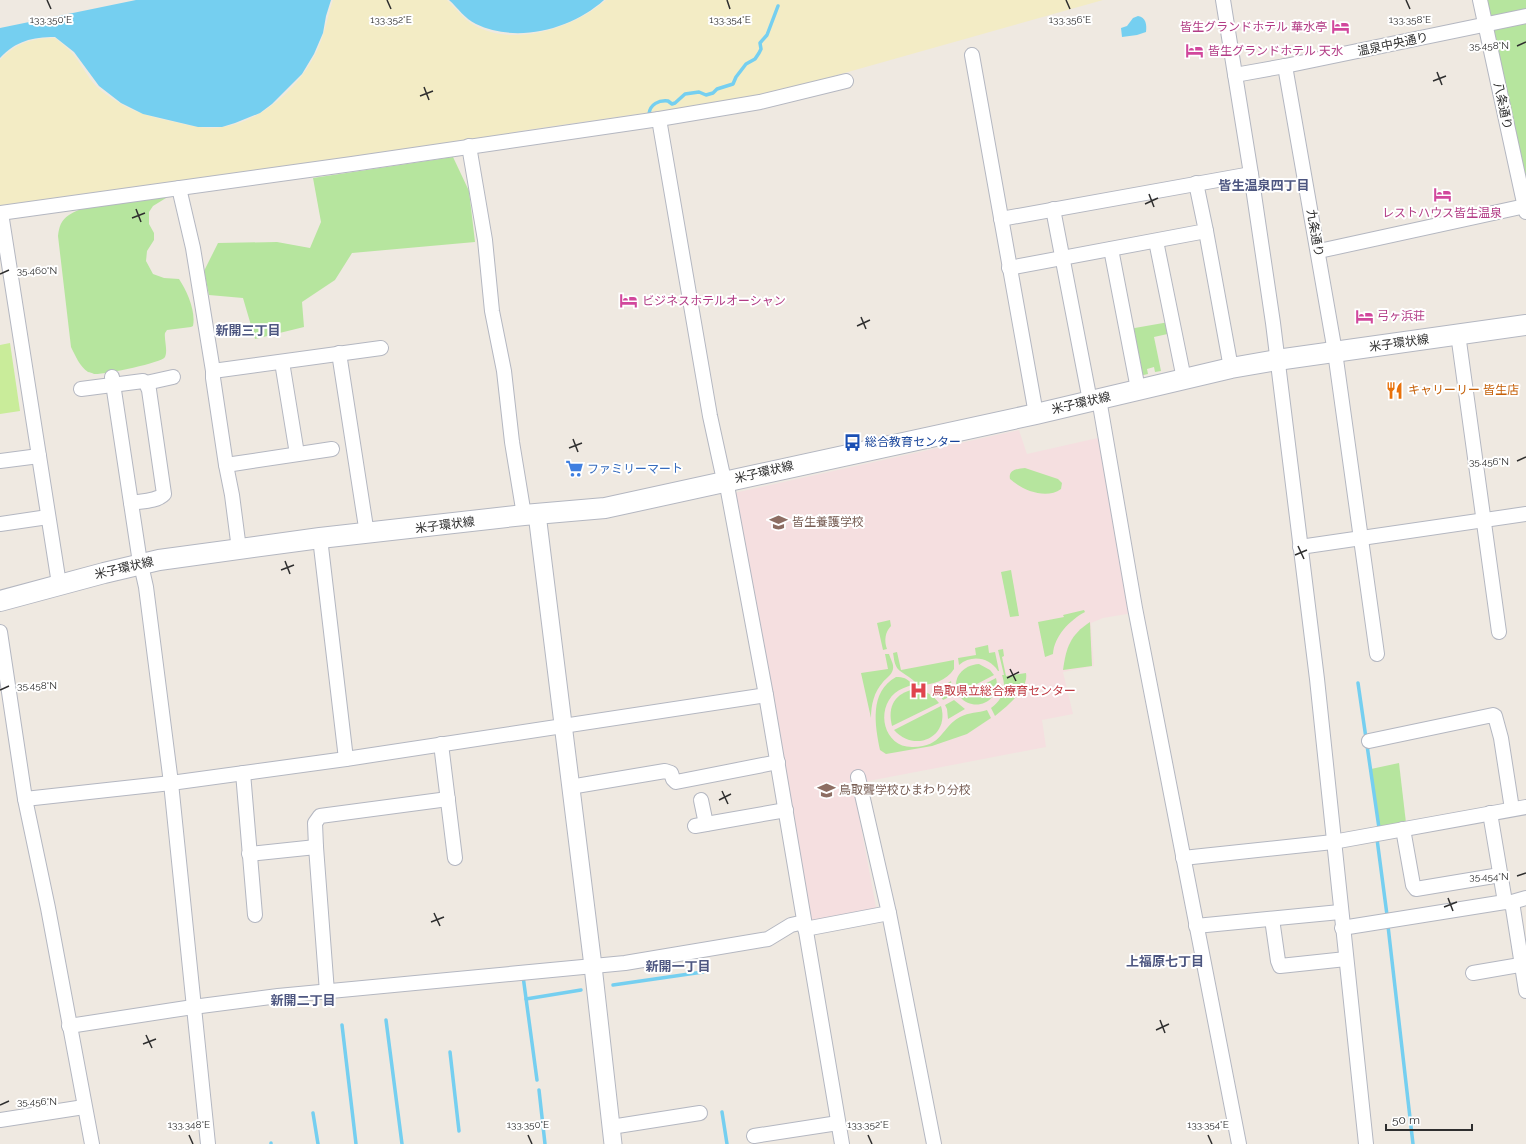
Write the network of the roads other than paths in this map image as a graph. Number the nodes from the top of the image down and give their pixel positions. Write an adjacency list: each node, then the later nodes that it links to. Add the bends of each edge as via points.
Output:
1 (1223, 0): 7 (street)
2 (1480, 0): 4 (street, 八条通り)
3 (1526, 16): 4 (street, 温泉中央通り)
4 (1485, 25): 6 (street, 温泉中央通り); 15 (street, 八条通り)
5 (972, 55): 17 (street)
6 (1285, 66): 7 (street, 温泉中央通り); 21 (street, 九条通り)
7 (1235, 75): 11 (street)
8 (846, 81): 9 (street, via 760,102)
9 (659, 119): 10 (street); 46 (street, via 710,416)
10 (469, 146): 13 (street); 49 (street, via 485,240 492,311 504,371 512,442)
11 (1250, 174): 12 (street); 29 (street)
12 (1196, 183): 14 (street); 18 (street)
13 (179, 188): 16 (street); 32 (street, via 193,248)
14 (1053, 209): 17 (street); 22 (street)
15 (1525, 209): 21 (street)
16 (1, 213): 43 (street)
17 (1001, 219): 23 (street)
18 (1206, 231): 19 (street); 31 (street)
19 (1156, 240): 20 (street); 34 (street)
20 (1110, 249): 22 (street); 38 (street)
21 (1319, 250): 27 (street, 九条通り)
22 (1063, 258): 23 (street); 39 (street)
23 (1009, 268): 40 (street)
24 (1526, 325): 25 (main road, 米子環状線)
25 (1458, 334): 27 (main road, 米子環状線); 51 (street)
26 (381, 348): 28 (street)
27 (1335, 352): 29 (main road, 米子環状線); 55 (street, 九条通り)
28 (339, 353): 30 (street); 53 (street)
29 (1277, 360): 31 (main road, 米子環状線); 56 (street)
30 (282, 362): 32 (street); 42 (street)
31 (1231, 368): 34 (main road, 米子環状線)
32 (213, 371): 45 (street)
33 (173, 377): 36 (street)
34 (1184, 379): 38 (main road, 米子環状線)
35 (112, 381): 36 (street); 37 (street); 47 (street)
36 (146, 383): 47 (street, via 164,494 154,499)
37 (81, 388)
38 (1138, 390): 39 (main road, 米子環状線)
39 (1094, 400): 40 (main road, 米子環状線); 85 (street)
40 (1036, 414): 46 (main road, 米子環状線)
41 (332, 449): 42 (street)
42 (297, 454): 45 (street)
43 (39, 456): 44 (street); 50 (street)
44 (0, 461)
45 (226, 465): 57 (street)
46 (725, 481): 49 (main road, 米子環状線, via 605,508); 64 (street)
47 (131, 503): 58 (street)
48 (1526, 514): 51 (street)
49 (530, 515): 53 (main road, 米子環状線); 65 (street)
50 (48, 517): 52 (street); 59 (street)
51 (1484, 521): 55 (street); 62 (street)
52 (0, 524)
53 (367, 534): 54 (main road, 米子環状線)
54 (320, 538): 57 (main road, 米子環状線); 68 (street)
55 (1361, 538): 56 (street); 63 (street, 九条通り)
56 (1300, 547): 81 (street)
57 (239, 549): 58 (main road, 米子環状線)
58 (141, 564): 59 (main road, 米子環状線); 72 (street)
59 (59, 584): 60 (main road, 米子環状線)
60 (0, 601)
61 (0, 632): 74 (street)
62 (1499, 632)
63 (1377, 654)
64 (766, 695): 65 (street); 69 (street)
65 (562, 726): 67 (street); 73 (street)
66 (1370, 741): 77 (street, via 1493,715 1496,717)
67 (441, 744): 68 (street); 75 (street)
68 (346, 759): 70 (street)
69 (778, 762): 73 (street, via 676,782 671,773 665,771); 78 (street)
70 (243, 773): 72 (street); 83 (street)
71 (858, 777): 89 (street)
72 (171, 783): 74 (street); 101 (street)
73 (570, 787): 97 (street)
74 (25, 799): 102 (street)
75 (448, 799): 82 (street, via 320,816 315,823); 84 (street)
76 (701, 800): 78 (street, via 700,825)
77 (1519, 808): 79 (street)
78 (786, 810): 92 (street)
79 (1490, 813): 80 (street); 86 (street)
80 (1403, 829): 81 (street); 86 (street, via 1413,885 1416,889)
81 (1333, 842): 85 (street); 88 (street)
82 (316, 847): 83 (street); 100 (street)
83 (249, 854): 90 (street)
84 (455, 858)
85 (1183, 858): 93 (street)
86 (1500, 875): 87 (street)
87 (1514, 901): 94 (street); 96 (street)
88 (1340, 912): 91 (street); 94 (street)
89 (889, 913): 92 (street); 113 (street)
90 (255, 915)
91 (1272, 919): 93 (street); 95 (street, via 1280,966)
92 (805, 926): 97 (street, via 791,925 768,939); 106 (street)
93 (1196, 926): 114 (street)
94 (1342, 928): 95 (street)
95 (1346, 959): 115 (street)
96 (1524, 965): 98 (street); 99 (street)
97 (593, 966): 100 (street); 107 (street)
98 (1473, 973)
99 (1526, 990)
100 (327, 992): 101 (street)
101 (193, 1007): 102 (street); 110 (street)
102 (69, 1026): 103 (street)
103 (84, 1107): 105 (street); 109 (street)
104 (700, 1113): 107 (street)
105 (0, 1120)
106 (838, 1123): 108 (street); 112 (street)
107 (611, 1127): 111 (street)
108 (754, 1136)
109 (92, 1144)
110 (208, 1144)
111 (613, 1144)
112 (842, 1144)
113 (934, 1144)
114 (1239, 1144)
115 (1366, 1144)

